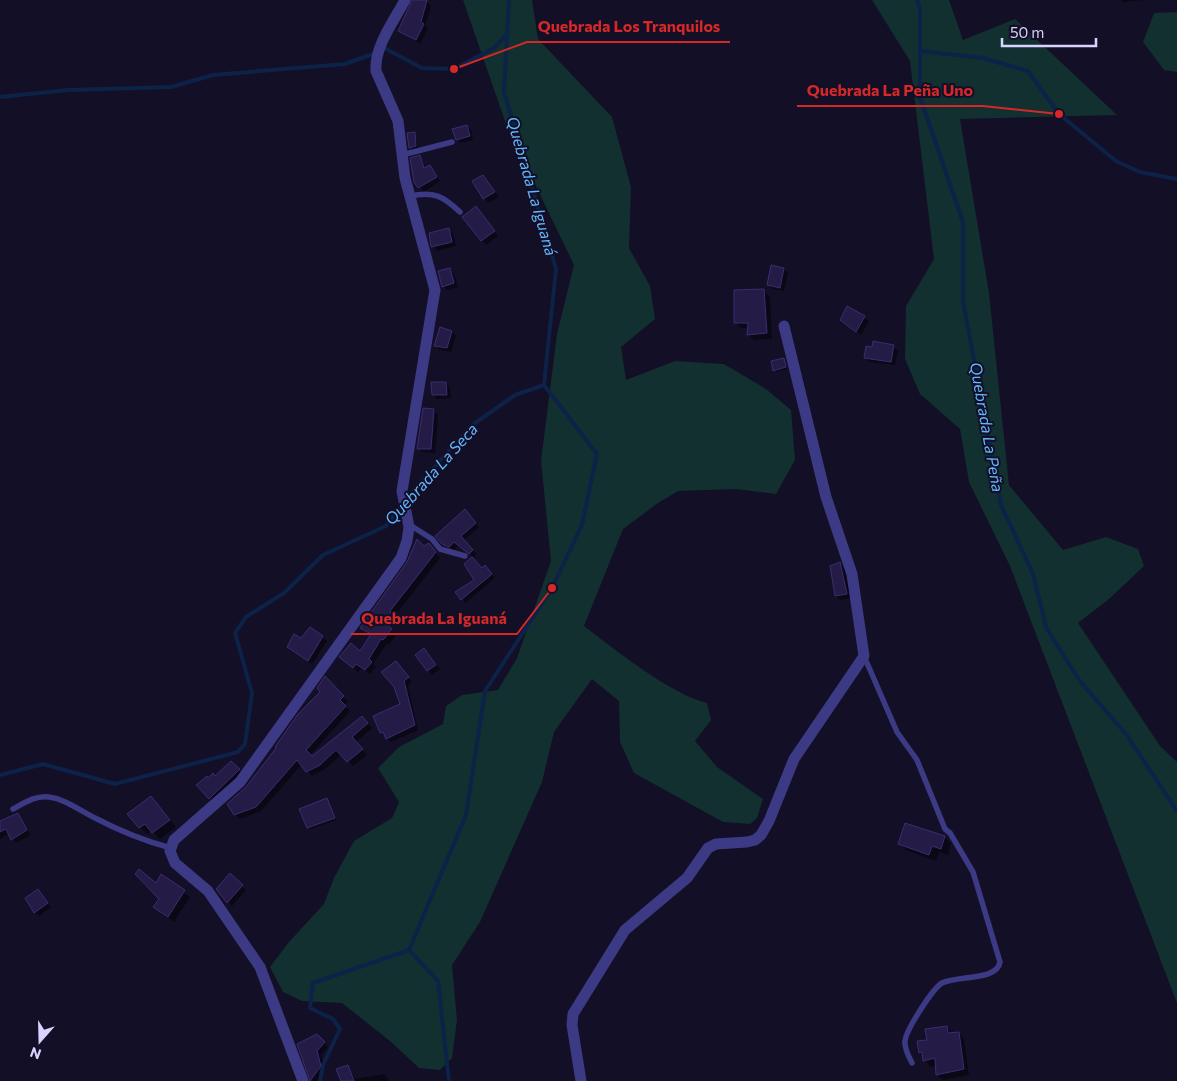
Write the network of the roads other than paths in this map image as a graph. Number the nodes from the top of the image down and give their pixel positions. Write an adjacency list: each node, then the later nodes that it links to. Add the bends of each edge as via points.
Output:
1 (405, 0): 3 (street, via 379,50 375,65 398,121)
2 (452, 142): 3 (lane)
3 (402, 155): 4 (street)
4 (410, 196): 5 (lane, via 425,193 444,198); 7 (street, via 435,298 402,491)
5 (460, 212)
6 (784, 326): 9 (street, via 826,497 852,574)
7 (408, 524): 8 (lane, via 432,539 440,549); 11 (street, via 408,541 401,558 240,782 174,840)
8 (465, 556)
9 (864, 656): 12 (lane, via 897,732 916,760 945,829 973,872 1000,962 993,974 952,979 936,986 907,1034 905,1047); 14 (street, via 794,759 761,835 747,842 716,844 708,848 687,878 625,930 573,1014)
10 (13, 809): 11 (lane, via 29,800 48,796 146,842)
11 (171, 848): 13 (street, via 175,863 208,891 260,967)
12 (912, 1063)
13 (303, 1081)
14 (581, 1081)

